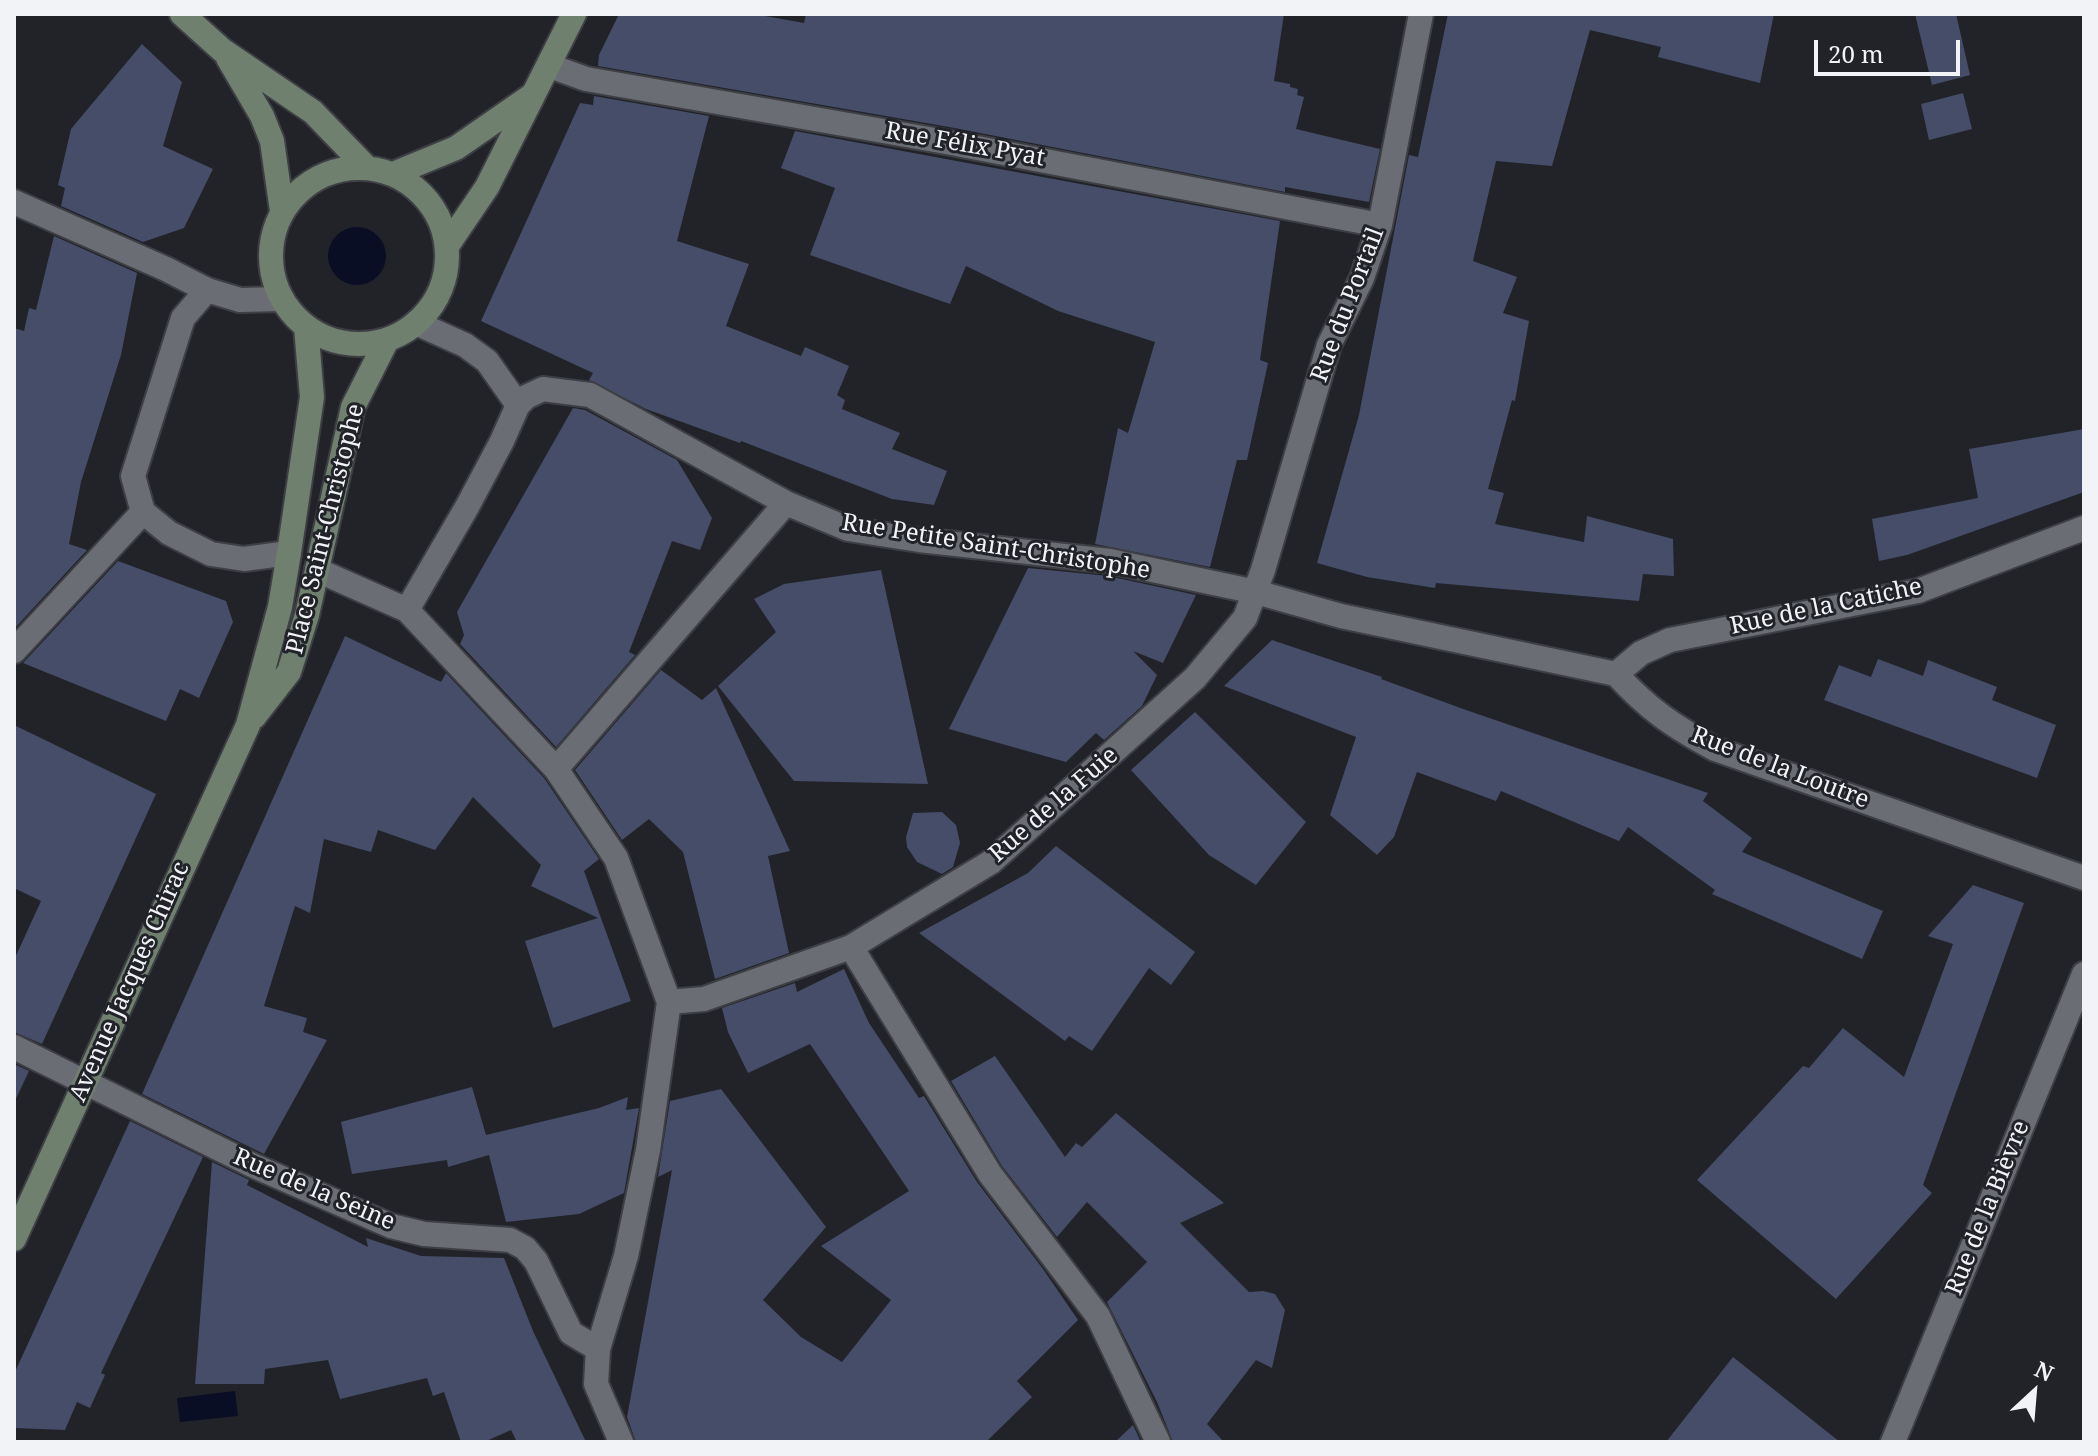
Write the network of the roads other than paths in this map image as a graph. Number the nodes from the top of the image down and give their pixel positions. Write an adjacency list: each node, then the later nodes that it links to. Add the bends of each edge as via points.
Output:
1 (182, 14): 4 (main road)
2 (574, 14): 5 (main road)
3 (1421, 14): 11 (street, Rue du Portail)
4 (222, 50): 7 (main road, via 313,112); 10 (main road, via 272,141)
5 (550, 66): 6 (main road); 11 (street, Rue Félix Pyat, via 586,79)
6 (536, 92): 8 (main road, via 456,148); 12 (main road, via 487,187)
7 (367, 168): 8 (main road); 10 (main road, via 318,177)
8 (393, 174): 12 (main road, via 430,203)
9 (14, 202): 13 (street)
10 (282, 211): 14 (main road, via 270,255)
11 (1380, 225): 24 (street, Rue du Portail, via 1362,278 1329,345)
12 (447, 246): 15 (main road, via 441,288)
13 (207, 290): 14 (street, via 240,300); 20 (street, via 183,318 133,476)
14 (282, 299): 16 (main road)
15 (416, 323): 17 (main road); 18 (street, via 487,361)
16 (306, 327): 17 (main road, via 359,344); 22 (main road, Place Saint-Christophe, via 312,397)
17 (387, 340): 23 (main road, Place Saint-Christophe, via 353,407)
18 (518, 405): 19 (street, Rue Petite Saint-Christophe, via 543,389 590,395); 25 (street)
19 (786, 503): 24 (street, Rue Petite Saint-Christophe, via 848,529 1110,561); 29 (street)
20 (143, 512): 22 (street, Place Saint-Christophe, via 169,533 211,554 244,559); 26 (street)
21 (2084, 528): 27 (street, Rue de la Catiche, via 1918,591 1670,640 1641,653)
22 (289, 553): 28 (main road, Place Saint-Christophe)
23 (317, 570): 25 (street); 28 (main road, Place Saint-Christophe, via 289,672)
24 (1256, 592): 27 (street, via 1341,616); 31 (street, Rue de la Fuie, via 1245,618 1195,678 991,862)
25 (407, 610): 29 (street)
26 (14, 651)
27 (1616, 674): 30 (street, Rue de la Loutre, via 1642,703 1715,749)
28 (248, 725): 35 (main road, Avenue Jacques Chirac)
29 (556, 769): 33 (street, via 616,858)
30 (2084, 878)
31 (851, 947): 33 (street, Rue de la Fuie, via 704,999); 39 (street, via 990,1174 1098,1316)
32 (2084, 974): 40 (street, Rue de la Bièvre)
33 (669, 1002): 37 (street, via 645,1165 626,1256)
34 (14, 1047): 35 (street, Rue de la Seine)
35 (84, 1082): 36 (main road, Avenue Jacques Chirac); 37 (street, Rue de la Seine, via 391,1226 424,1234 510,1240 536,1261 571,1333)
36 (14, 1239)
37 (598, 1349): 38 (street, via 596,1384)
38 (621, 1442)
39 (1158, 1442)
40 (1893, 1442)

